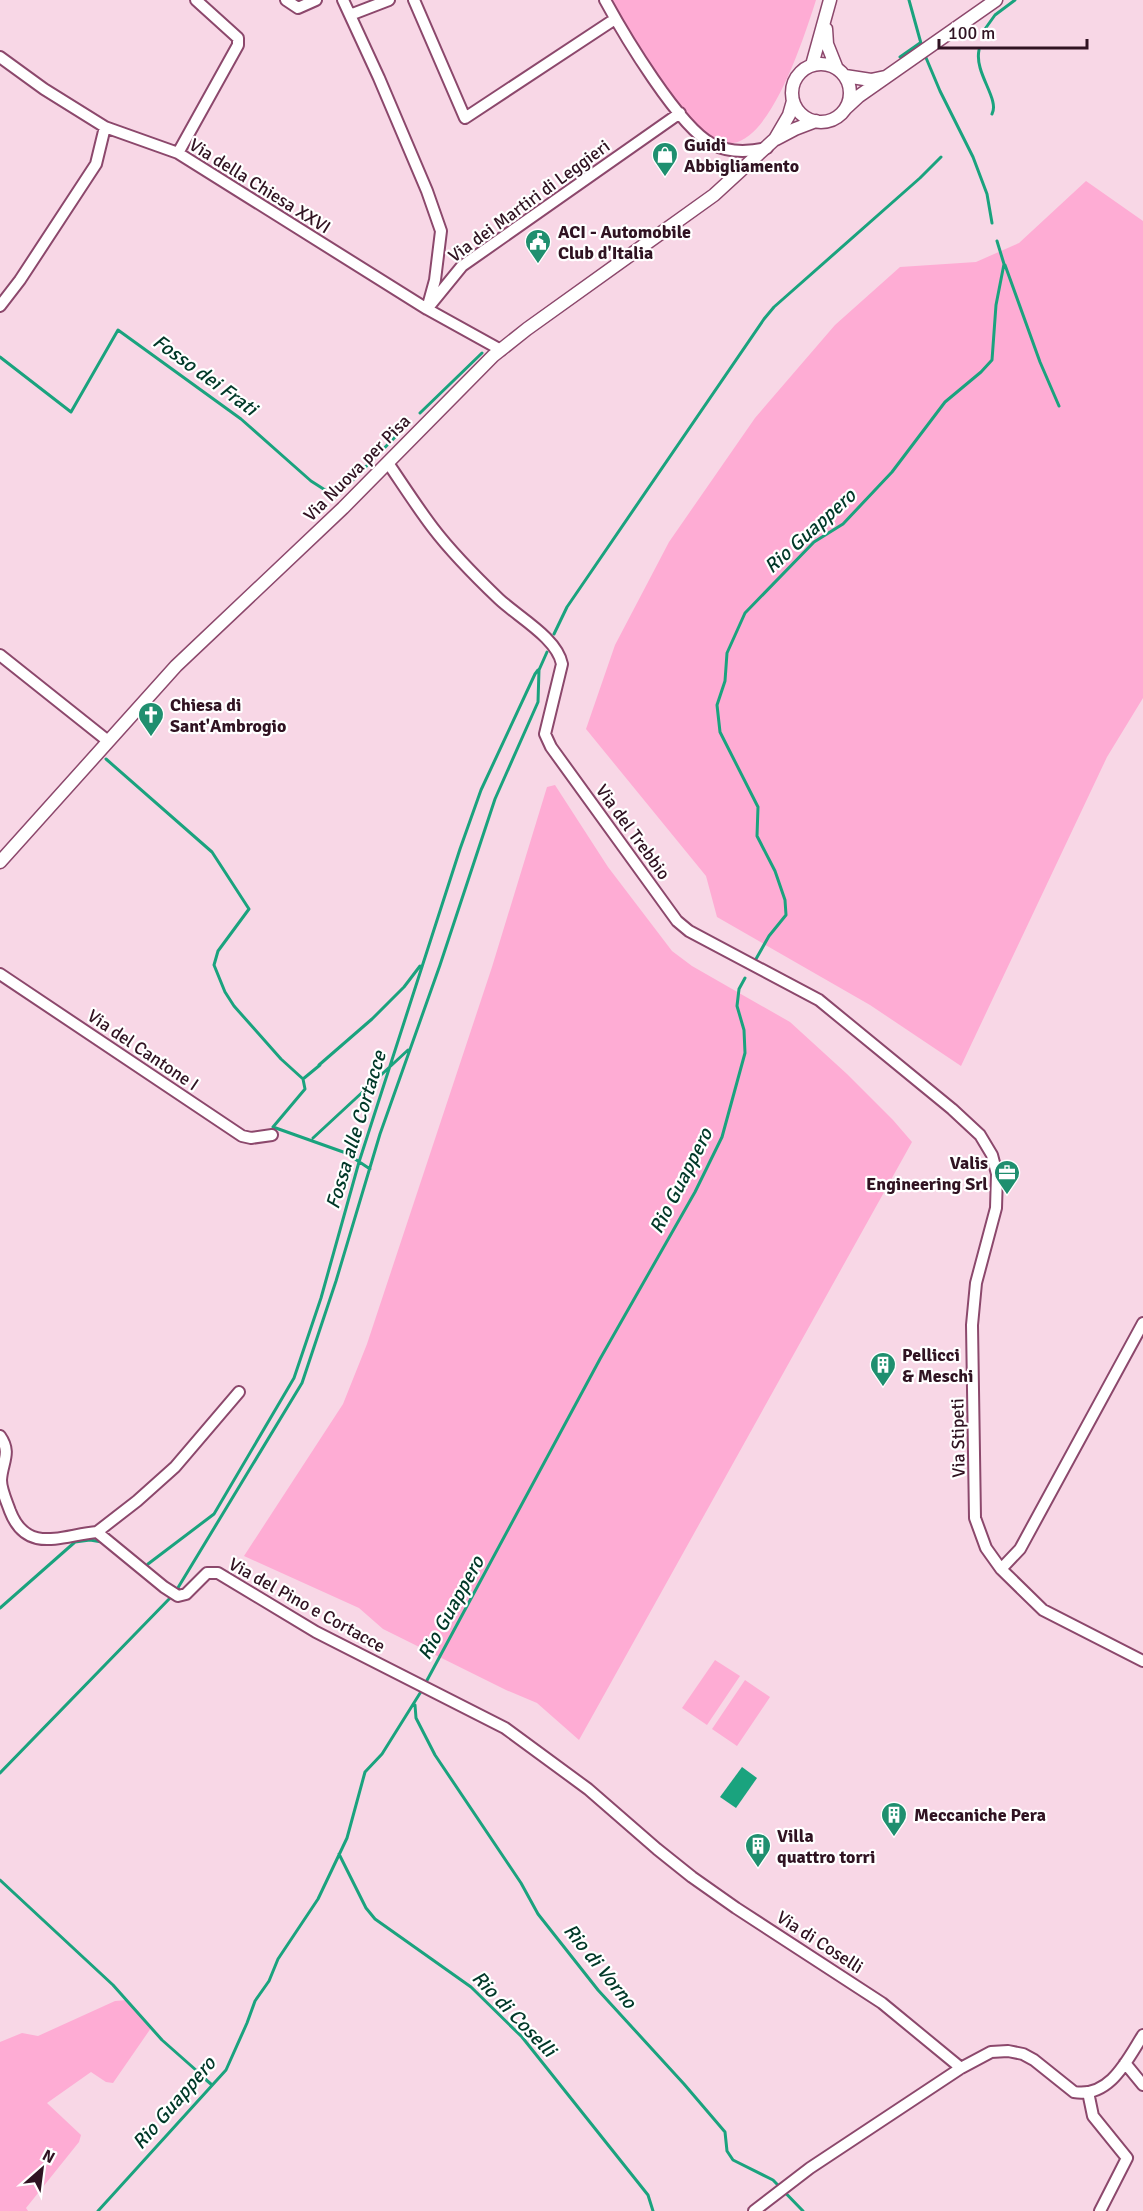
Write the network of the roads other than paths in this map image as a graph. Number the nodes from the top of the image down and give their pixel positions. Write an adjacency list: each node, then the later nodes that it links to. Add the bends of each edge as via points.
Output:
1 (196, 0): 23 (street, via 238,38 238,45)
2 (286, 0): 3 (street, via 298,8)
3 (316, 0)
4 (343, 0): 10 (street, Via dei Martiri di Leggieri)
5 (389, 0): 10 (street)
6 (414, 0): 12 (street, via 465,118)
7 (605, 0): 12 (street)
8 (830, 0): 11 (main road)
9 (996, 0): 16 (main road)
10 (350, 15): 25 (street, Via dei Martiri di Leggieri, via 423,180 441,231)
11 (826, 18): 14 (main road); 15 (main road, via 827,44)
12 (615, 19): 19 (street)
13 (0, 57): 21 (street, Via della Chiesa XXVI)
14 (812, 65): 15 (main road, via 826,64); 17 (main road, via 795,81)
15 (841, 72): 16 (main road, via 877,80); 18 (main road, via 850,95)
16 (888, 76): 18 (main road)
17 (794, 101): 20 (main road, via 802,114); 22 (main road)
18 (846, 108): 20 (main road, via 833,119)
19 (680, 113): 22 (street, via 702,137 720,148 750,152); 25 (street, Via dei Martiri di Leggieri, via 462,266)
20 (816, 121): 22 (main road)
21 (105, 127): 23 (street, Via della Chiesa XXVI); 24 (street, via 96,164)
22 (771, 144): 26 (main road, Via Nuova per Pisa, via 692,213)
23 (178, 153): 25 (street, Via della Chiesa XXVI)
24 (0, 306)
25 (427, 309): 26 (street, Via della Chiesa XXVI)
26 (501, 350): 27 (main road, Via Nuova per Pisa)
27 (388, 463): 29 (main road, Via Nuova per Pisa, via 176,666); 33 (street, Via del Trebbio, via 447,545 560,654 562,664 545,734 677,921 819,1000)
28 (0, 655): 29 (street)
29 (108, 741): 30 (main road, Via Nuova per Pisa)
30 (0, 862)
31 (0, 974): 32 (street, Via del Cantone I, via 242,1136)
32 (272, 1135)
33 (980, 1135): 38 (street, Via Stipeti, via 992,1155 997,1194 976,1283 972,1325 975,1518 986,1548)
34 (1143, 1323): 38 (street, via 1020,1549)
35 (239, 1392): 37 (street, via 175,1467)
36 (0, 1436): 37 (street, via 7,1452 1,1481 5,1497 15,1522 26,1534 35,1540)
37 (97, 1532): 40 (street, Via del Pino e Cortacce, via 175,1594 186,1594 207,1573 218,1573 316,1632 505,1728 606,1804)
38 (1001, 1569): 39 (street, Via Stipeti, via 1043,1610)
39 (1143, 1661)
40 (657, 1849): 43 (street, Via di Coselli, via 736,1908 882,2003)
41 (1143, 2035): 42 (street)
42 (1125, 2063): 44 (street); 45 (street, via 1109,2083)
43 (961, 2068): 45 (street, via 991,2052 1015,2052 1034,2060 1074,2092); 46 (street)
44 (1143, 2085)
45 (1088, 2092): 47 (street, via 1093,2116 1127,2158)
46 (754, 2211)
47 (1100, 2211)

